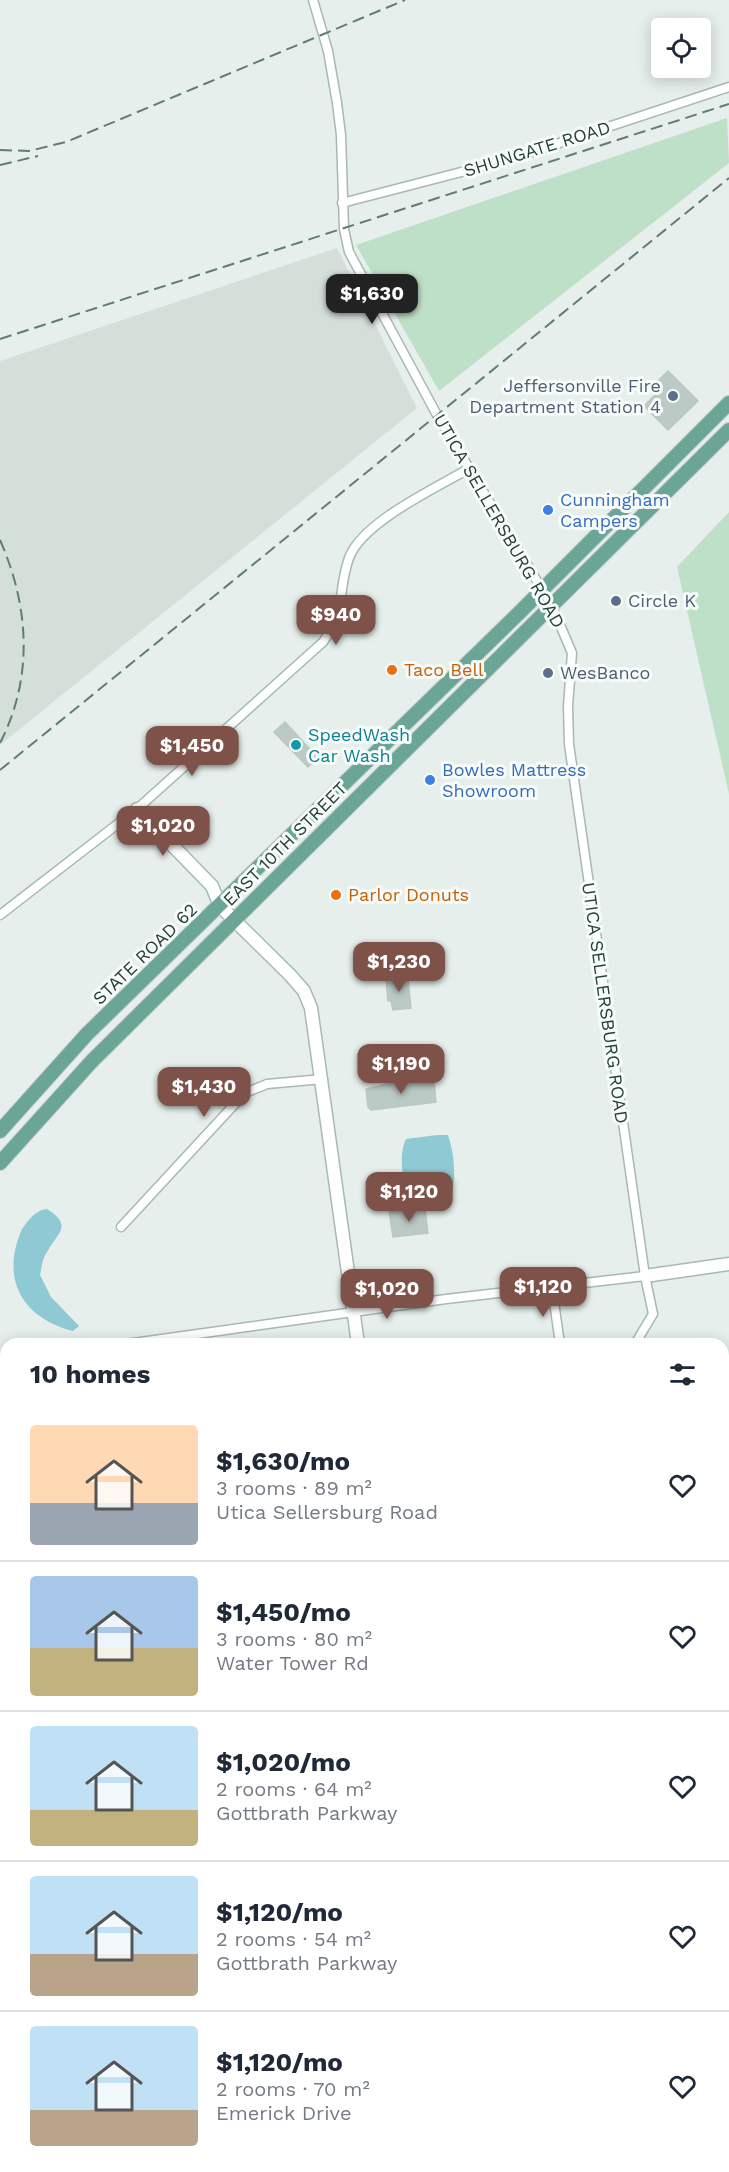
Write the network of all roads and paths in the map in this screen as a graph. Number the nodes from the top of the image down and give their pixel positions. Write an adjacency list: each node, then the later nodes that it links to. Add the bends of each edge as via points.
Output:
1 (313, 0): 3 (street, UTICA SELLERSBURG ROAD, via 328,51 337,103)
2 (729, 87): 3 (street, SHUNGATE ROAD, via 511,159)
3 (342, 202): 6 (street, UTICA SELLERSBURG ROAD, via 346,242 360,275)
4 (729, 403): 7 (main road, STATE ROAD 62)
5 (729, 430): 8 (main road, EAST 10TH STREET)
6 (470, 468): 7 (street, UTICA SELLERSBURG ROAD); 9 (street, via 366,532 348,559 340,612 323,642)
7 (542, 591): 8 (street, UTICA SELLERSBURG ROAD); 10 (main road, STATE ROAD 62)
8 (552, 606): 12 (main road, EAST 10TH STREET); 18 (street, UTICA SELLERSBURG ROAD, via 572,653 569,744)
9 (137, 809): 10 (street, via 212,886); 11 (street)
10 (220, 906): 12 (street); 14 (main road, STATE ROAD 62, via 87,1034)
11 (0, 915)
12 (235, 919): 13 (street, via 304,991 311,1008); 15 (main road, EAST 10TH STREET, via 92,1060)
13 (322, 1079): 16 (street, via 267,1084 245,1093); 20 (street)
14 (0, 1131)
15 (0, 1163)
16 (122, 1227)
17 (729, 1264): 18 (street)
18 (645, 1276): 19 (street); 24 (street, UTICA SELLERSBURG ROAD, via 653,1314)
19 (552, 1288): 20 (street); 23 (street)
20 (354, 1311): 21 (street); 22 (street)
21 (167, 1338)
22 (357, 1338)
23 (559, 1338)
24 (639, 1338)

